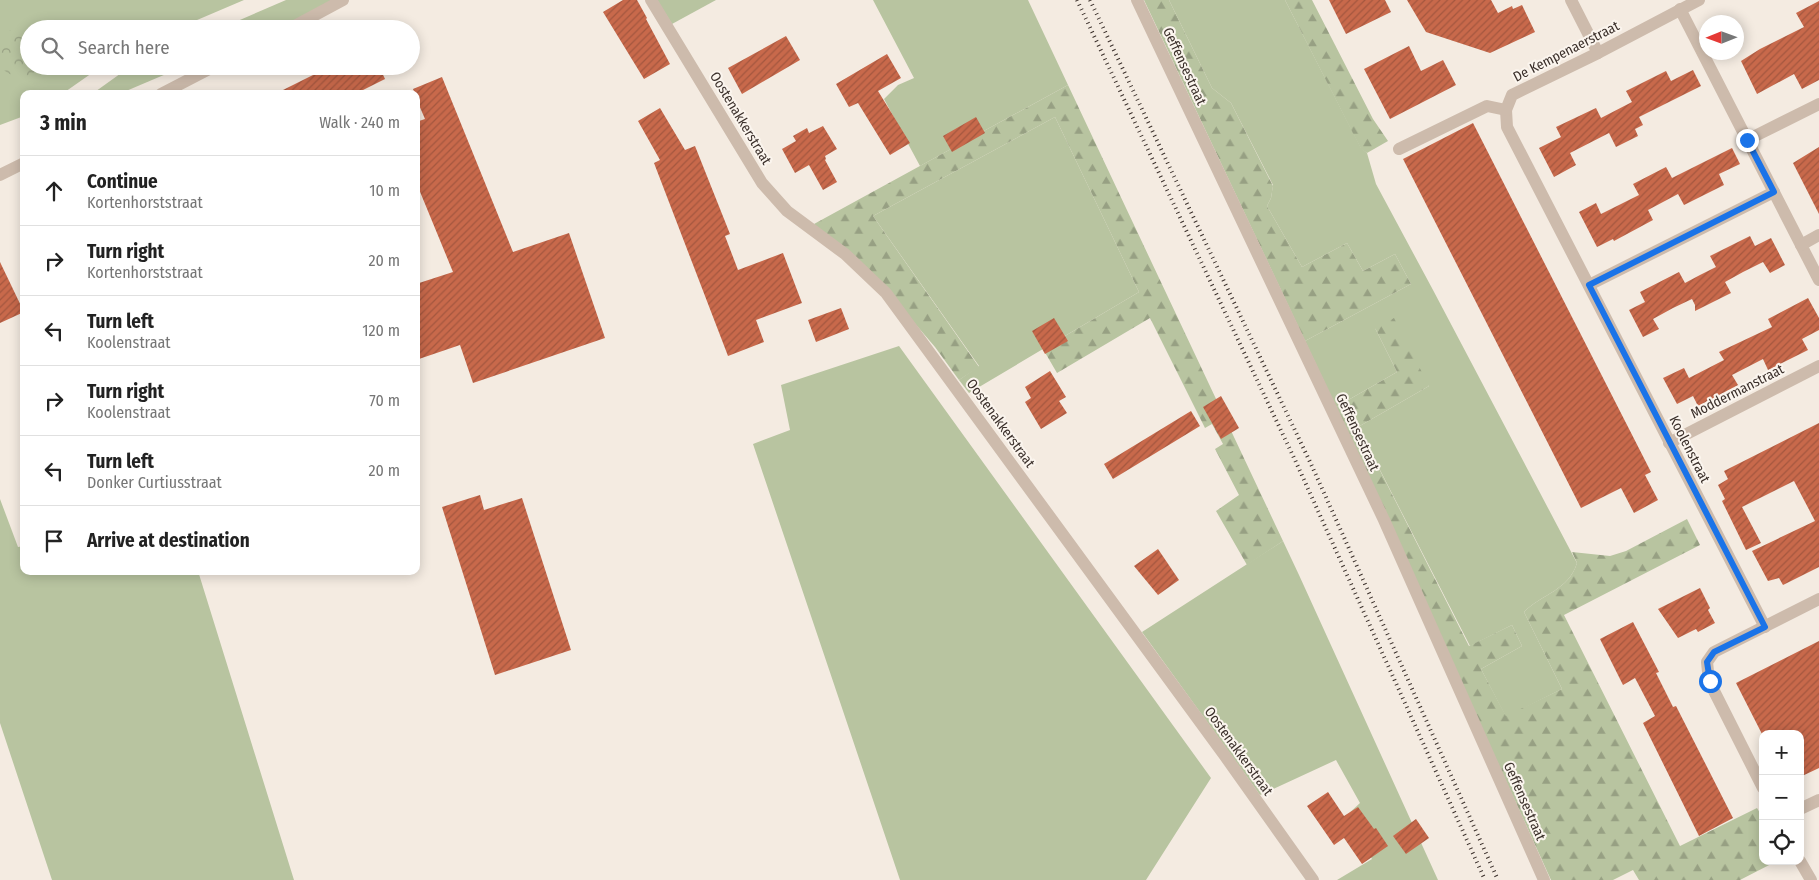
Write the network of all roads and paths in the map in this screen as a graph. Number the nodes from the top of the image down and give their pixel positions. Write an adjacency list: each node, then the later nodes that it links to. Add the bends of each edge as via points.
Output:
1 (343, 0): 7 (street)
2 (651, 0): 30 (street, Oostenakkerstraat, via 762,183 787,211 845,254 886,293)
3 (1137, 0): 31 (street, Geffensestraat, via 1384,520)
4 (1571, 0): 8 (street)
5 (1698, 0): 6 (street, De Kempenaerstraat)
6 (1680, 9): 8 (street, De Kempenaerstraat); 13 (street)
7 (306, 20)
8 (1598, 53): 12 (street, De Kempenaerstraat, via 1512,95)
9 (198, 75): 10 (street)
10 (169, 90)
11 (1819, 104): 13 (street)
12 (1506, 110): 14 (street, via 1487,106); 21 (street, Koolenstraat, via 1507,127)
13 (1747, 140): 17 (street)
14 (1399, 150)
15 (20, 165): 16 (street)
16 (0, 175)
17 (1774, 192): 19 (street); 21 (street)
18 (1819, 235): 19 (street)
19 (1801, 245): 20 (street)
20 (1819, 280)
21 (1589, 285): 23 (street, Koolenstraat)
22 (1819, 366): 23 (street, Moddermanstraat)
23 (1669, 443): 25 (street, Koolenstraat)
24 (1819, 599): 25 (street)
25 (1765, 627): 26 (street, via 1714,652 1707,662 1710,681)
26 (1759, 780)
27 (1819, 800): 28 (street)
28 (1804, 807)
29 (1803, 865): 32 (street)
30 (1313, 880)
31 (1544, 880)
32 (1811, 880)

